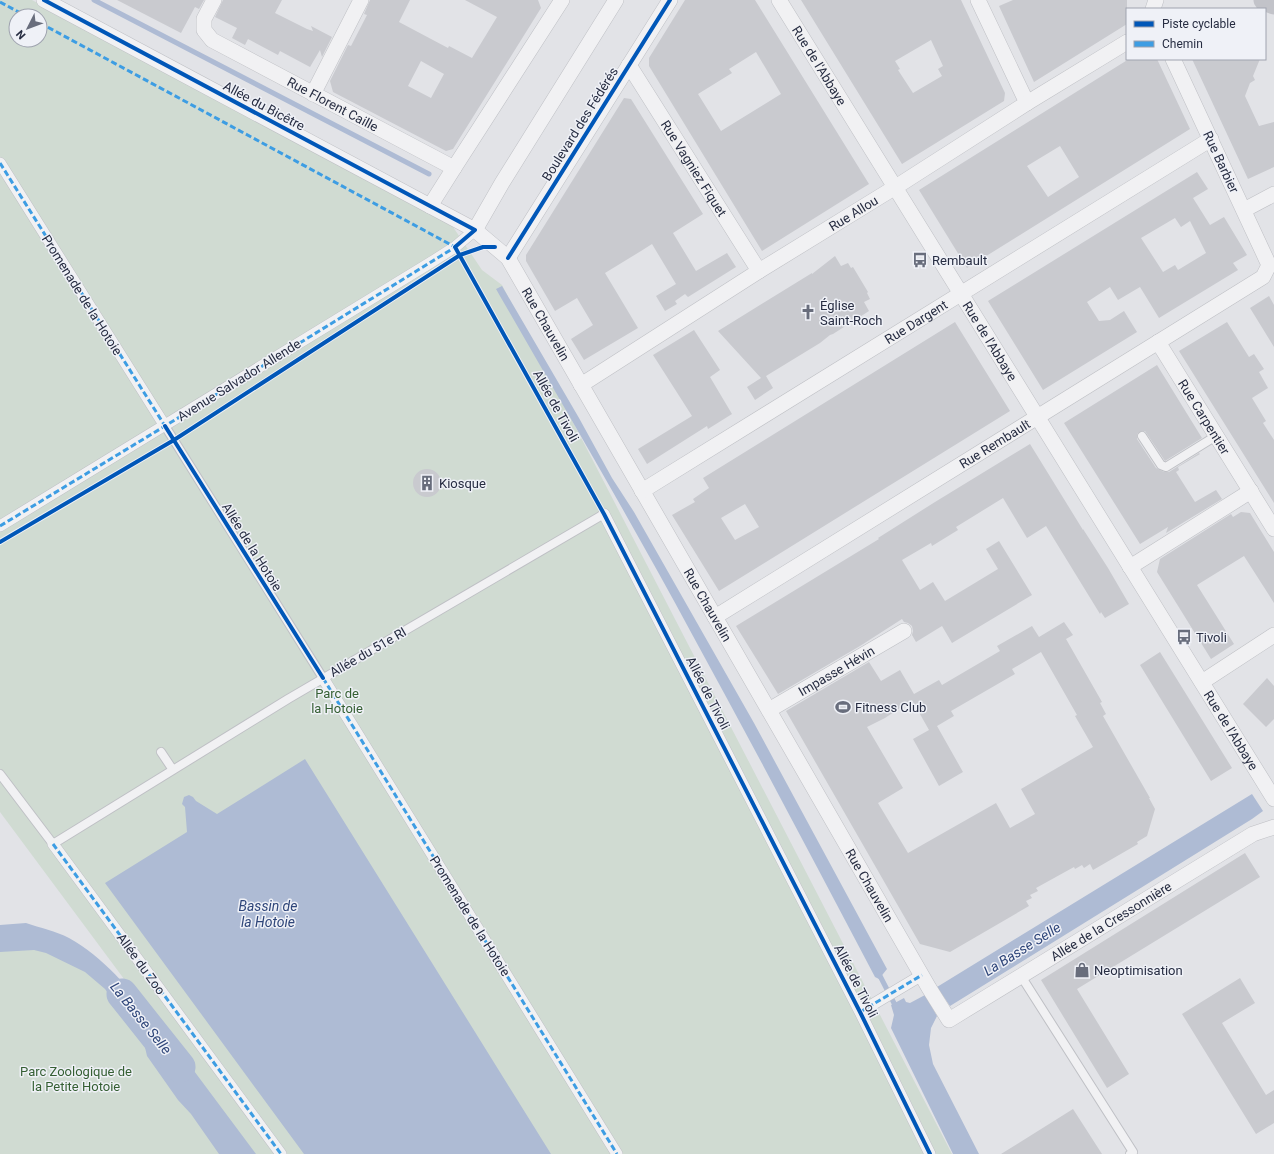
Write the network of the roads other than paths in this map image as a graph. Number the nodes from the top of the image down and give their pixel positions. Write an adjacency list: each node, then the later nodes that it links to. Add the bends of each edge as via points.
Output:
1 (44, 0): 21 (street, Allée du Bicêtre)
2 (214, 0): 14 (street, Rue Florent Caille, via 204,19 204,30 212,40)
3 (361, 0): 14 (street)
4 (562, 0): 18 (street)
5 (616, 0): 23 (street)
6 (670, 0): 13 (street, Boulevard des Fédérés)
7 (779, 0): 19 (street, Rue de l'Abbaye)
8 (978, 0): 15 (street)
9 (1264, 0): 10 (main road)
10 (1274, 4)
11 (1126, 43): 15 (street, Rue Allou)
12 (1173, 60): 16 (street, Rue Barbier)
13 (629, 65): 24 (street, Boulevard des Fédérés); 26 (street, Rue Vagniez Fiquet)
14 (313, 94): 18 (street, Rue Florent Caille)
15 (1027, 103): 19 (street, Rue Allou)
16 (1211, 139): 22 (street, Rue Barbier); 27 (street, Rue Dargent)
17 (0, 163): 31 (street, Promenade de la Hotoie)
18 (454, 168): 21 (street)
19 (895, 187): 26 (street, Rue Allou); 27 (street, Rue de l'Abbaye)
20 (1274, 194): 22 (street)
21 (430, 206): 23 (street, Allée du Bicêtre)
22 (1244, 210): 25 (street, Rue Barbier)
23 (475, 230): 24 (street, Rue Chauvelin); 31 (street, Avenue Salvador Allende, via 426,266)
24 (508, 258): 29 (street, Rue Chauvelin)
25 (1269, 264): 28 (street, Rue Rembault, via 1263,277)
26 (759, 271): 29 (street, Rue Allou)
27 (961, 295): 30 (street, Rue de l'Abbaye); 34 (street, Rue Dargent)
28 (1158, 342): 30 (street, Rue Rembault); 33 (street, Rue Carpentier)
29 (581, 385): 34 (street, Rue Chauvelin)
30 (1036, 416): 39 (street, Rue de l'Abbaye); 40 (street, Rue Rembault)
31 (165, 426): 37 (street, Avenue Salvador Allende); 43 (lane, Allée de la Hotoie)
32 (1142, 436): 33 (lane, via 1161,465 1166,468)
33 (1216, 436): 35 (street, Rue Carpentier)
34 (642, 491): 40 (street, Rue Chauvelin)
35 (1251, 491): 38 (street, Rue Carpentier); 39 (street)
36 (604, 514): 43 (lane, Allée du 51e RI); 54 (street, Allée de Tivoli)
37 (0, 526)
38 (1274, 529)
39 (1130, 567): 44 (street, Rue de l'Abbaye)
40 (715, 617): 45 (street, Rue Chauvelin)
41 (904, 631): 45 (street, Impasse Hévin)
42 (1274, 635): 44 (street, Rue de l'Abbaye)
43 (323, 678): 47 (lane, Allée du 51e RI); 57 (street, Promenade de la Hotoie)
44 (1202, 682): 49 (street, Rue de l'Abbaye)
45 (769, 710): 52 (street, Rue Chauvelin)
46 (161, 752): 47 (lane)
47 (173, 770): 51 (lane, Allée du 51e RI)
48 (0, 774): 51 (lane, Allée du Zoo)
49 (1274, 799)
50 (1274, 827): 53 (street, Allée de la Cressonnière, via 1253,834)
51 (53, 844): 56 (street, Allée du Zoo)
52 (922, 975): 54 (street); 55 (street, Rue Chauvelin)
53 (1020, 976): 55 (street, Allée de la Cressonnière); 59 (lane, via 1133,1152)
54 (860, 1012): 58 (street, Allée de Tivoli)
55 (949, 1020)
56 (281, 1154)
57 (617, 1154)
58 (930, 1154)
59 (1130, 1154)

